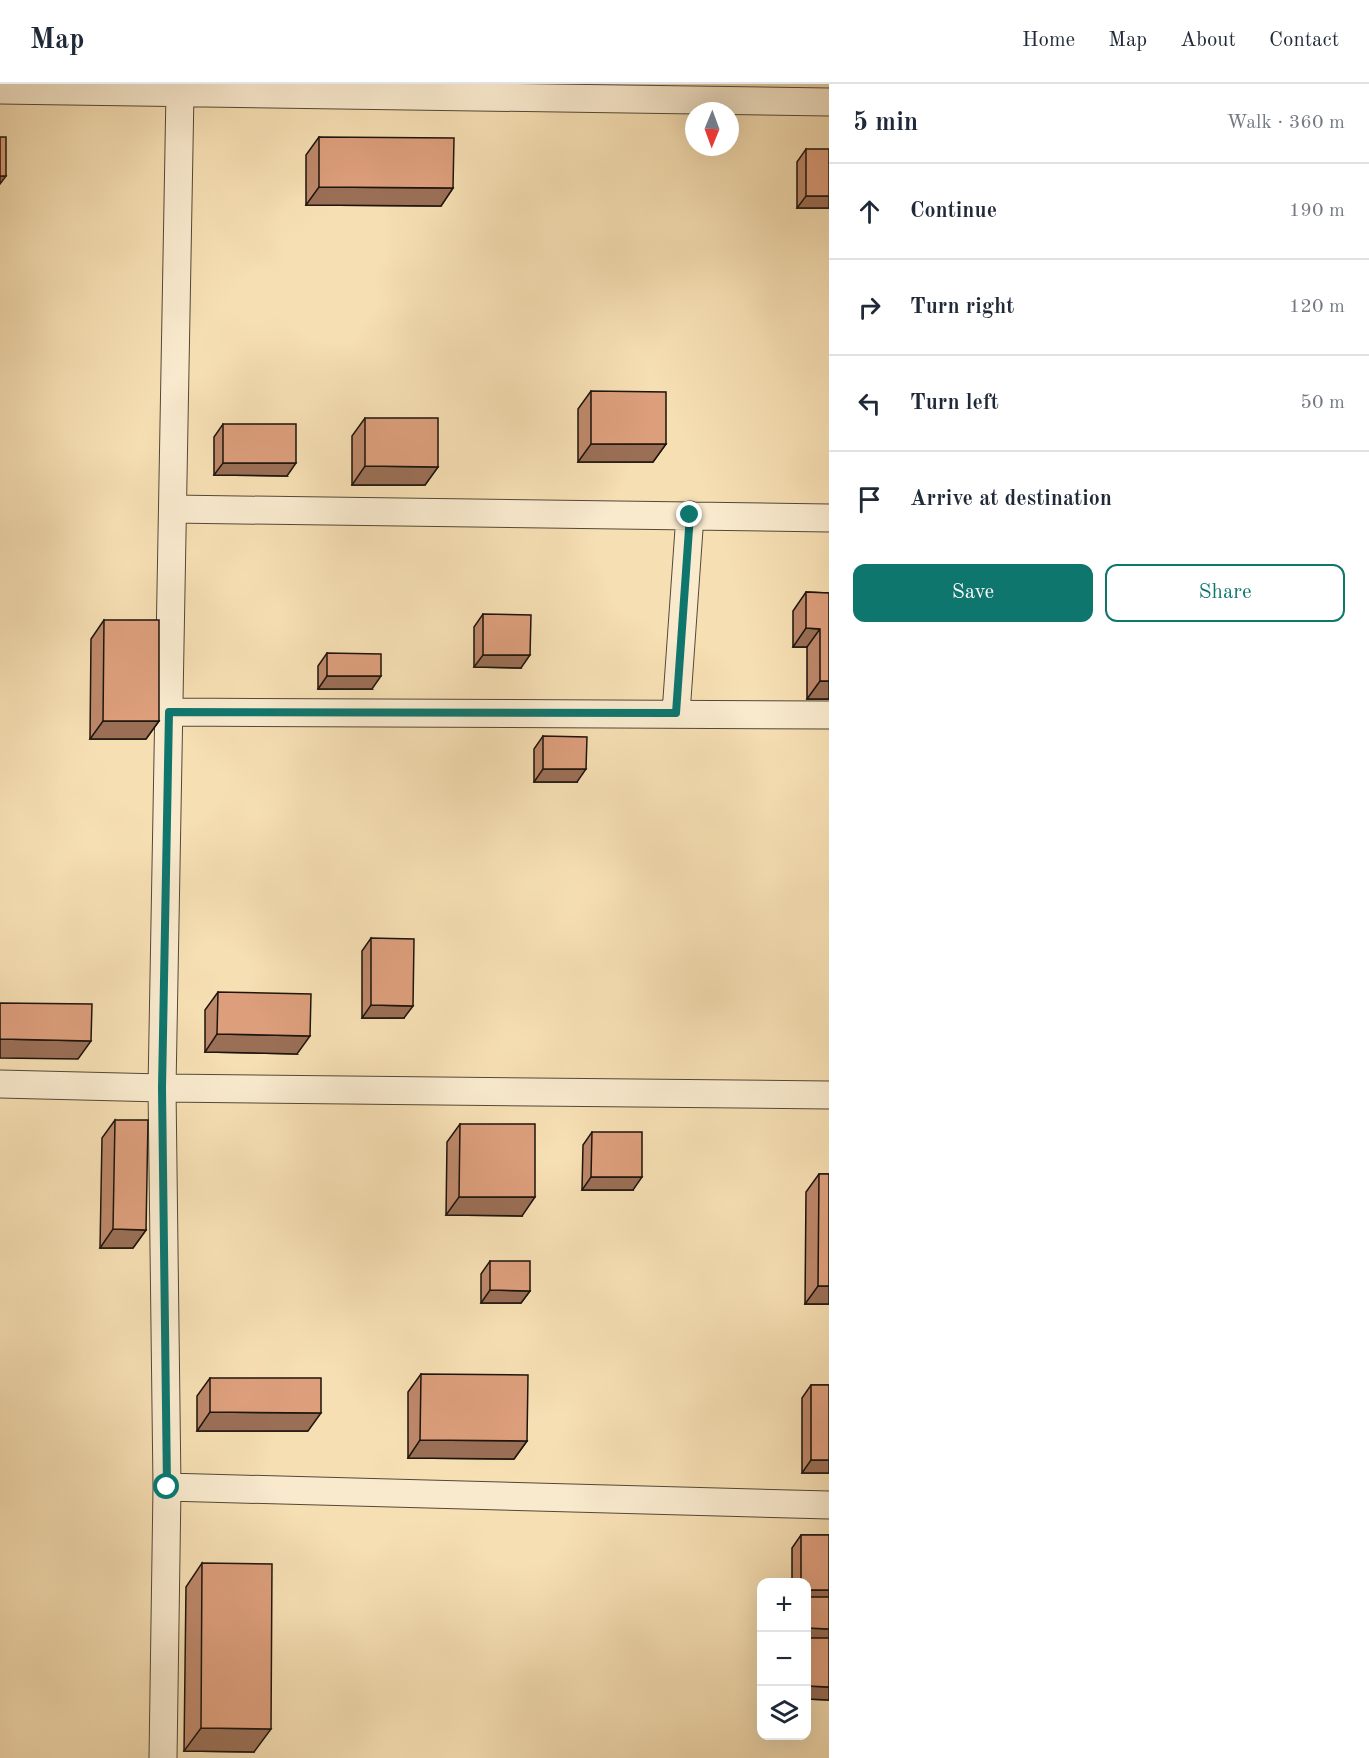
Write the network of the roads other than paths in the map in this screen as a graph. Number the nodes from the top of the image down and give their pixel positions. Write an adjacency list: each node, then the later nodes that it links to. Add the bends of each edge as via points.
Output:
1 (0, 90): 2 (street)
2 (180, 92): 3 (street); 4 (street)
3 (829, 102)
4 (173, 509): 5 (street); 7 (street)
5 (690, 515): 6 (street); 8 (street)
6 (829, 518)
7 (169, 712): 8 (street); 11 (street)
8 (676, 713): 9 (street)
9 (829, 715)
10 (0, 1084): 11 (street)
11 (162, 1088): 12 (street); 13 (street)
12 (829, 1095)
13 (167, 1487): 14 (street); 15 (street)
14 (829, 1505)
15 (163, 1758)

